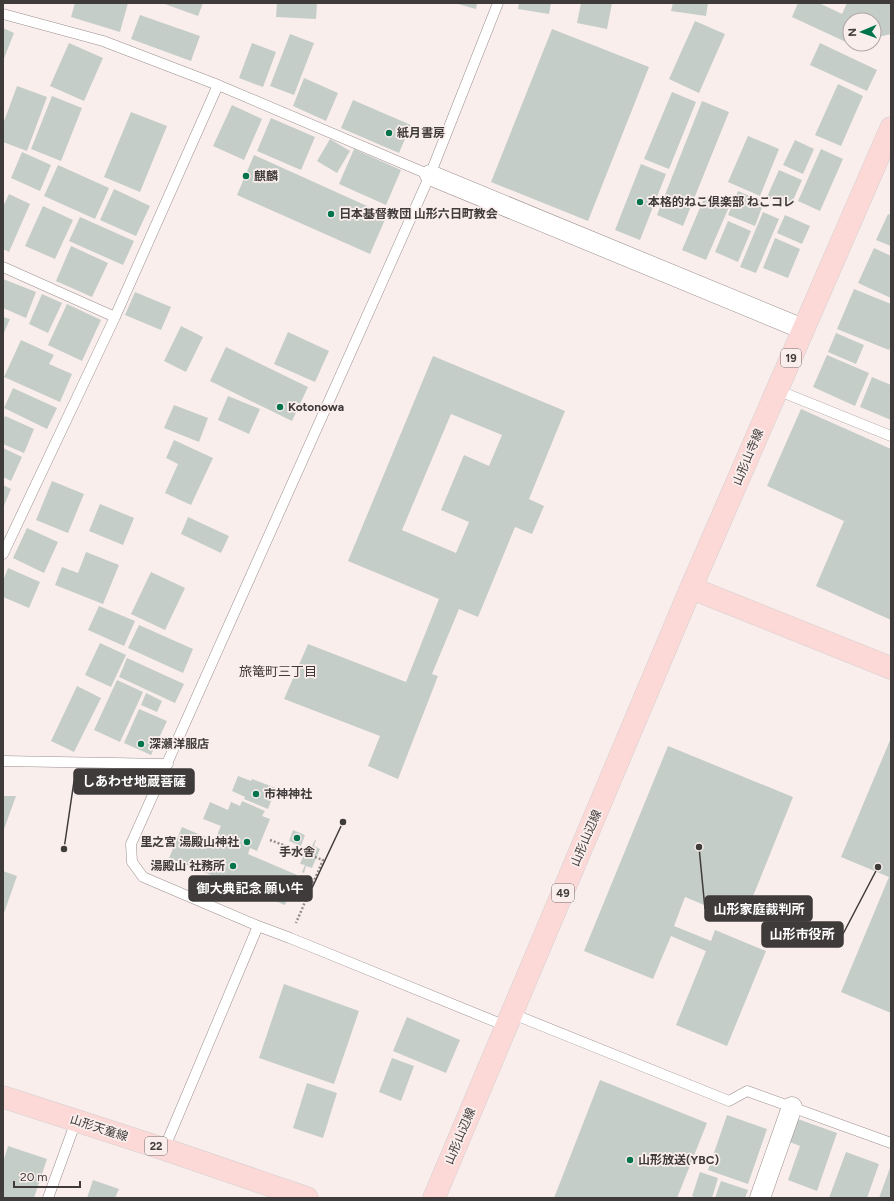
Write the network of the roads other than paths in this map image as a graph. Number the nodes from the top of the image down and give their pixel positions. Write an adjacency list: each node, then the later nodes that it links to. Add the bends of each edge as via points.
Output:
1 (498, 3): 5 (lane)
2 (3, 14): 3 (lane, via 103,41)
3 (218, 85): 5 (lane); 7 (lane)
4 (891, 128): 8 (main road, 山形山寺線 / 19)
5 (430, 175): 8 (street); 15 (lane)
6 (3, 267): 7 (lane)
7 (115, 317): 11 (lane)
8 (803, 329): 9 (main road, 山形山寺線 / 19)
9 (777, 390): 10 (lane); 12 (main road, 山形山寺線 / 19)
10 (891, 436)
11 (3, 554)
12 (691, 588): 13 (main road); 17 (main road, 山形山辺線 / 49)
13 (891, 668)
14 (3, 761): 15 (lane)
15 (168, 764): 16 (lane, via 131,844 132,862 143,877)
16 (258, 926): 17 (lane); 22 (lane)
17 (509, 1020): 19 (lane, via 729,1101 747,1091); 25 (main road, 山形山辺線 / 49)
18 (3, 1097): 20 (main road, 山形天童線 / 22)
19 (792, 1107): 21 (lane); 26 (street)
20 (76, 1121): 22 (main road, 山形天童線 / 22); 23 (lane)
21 (891, 1142)
22 (164, 1149): 24 (main road, 山形天童線 / 22)
23 (48, 1198)
24 (308, 1198)
25 (434, 1198)
26 (760, 1198)

